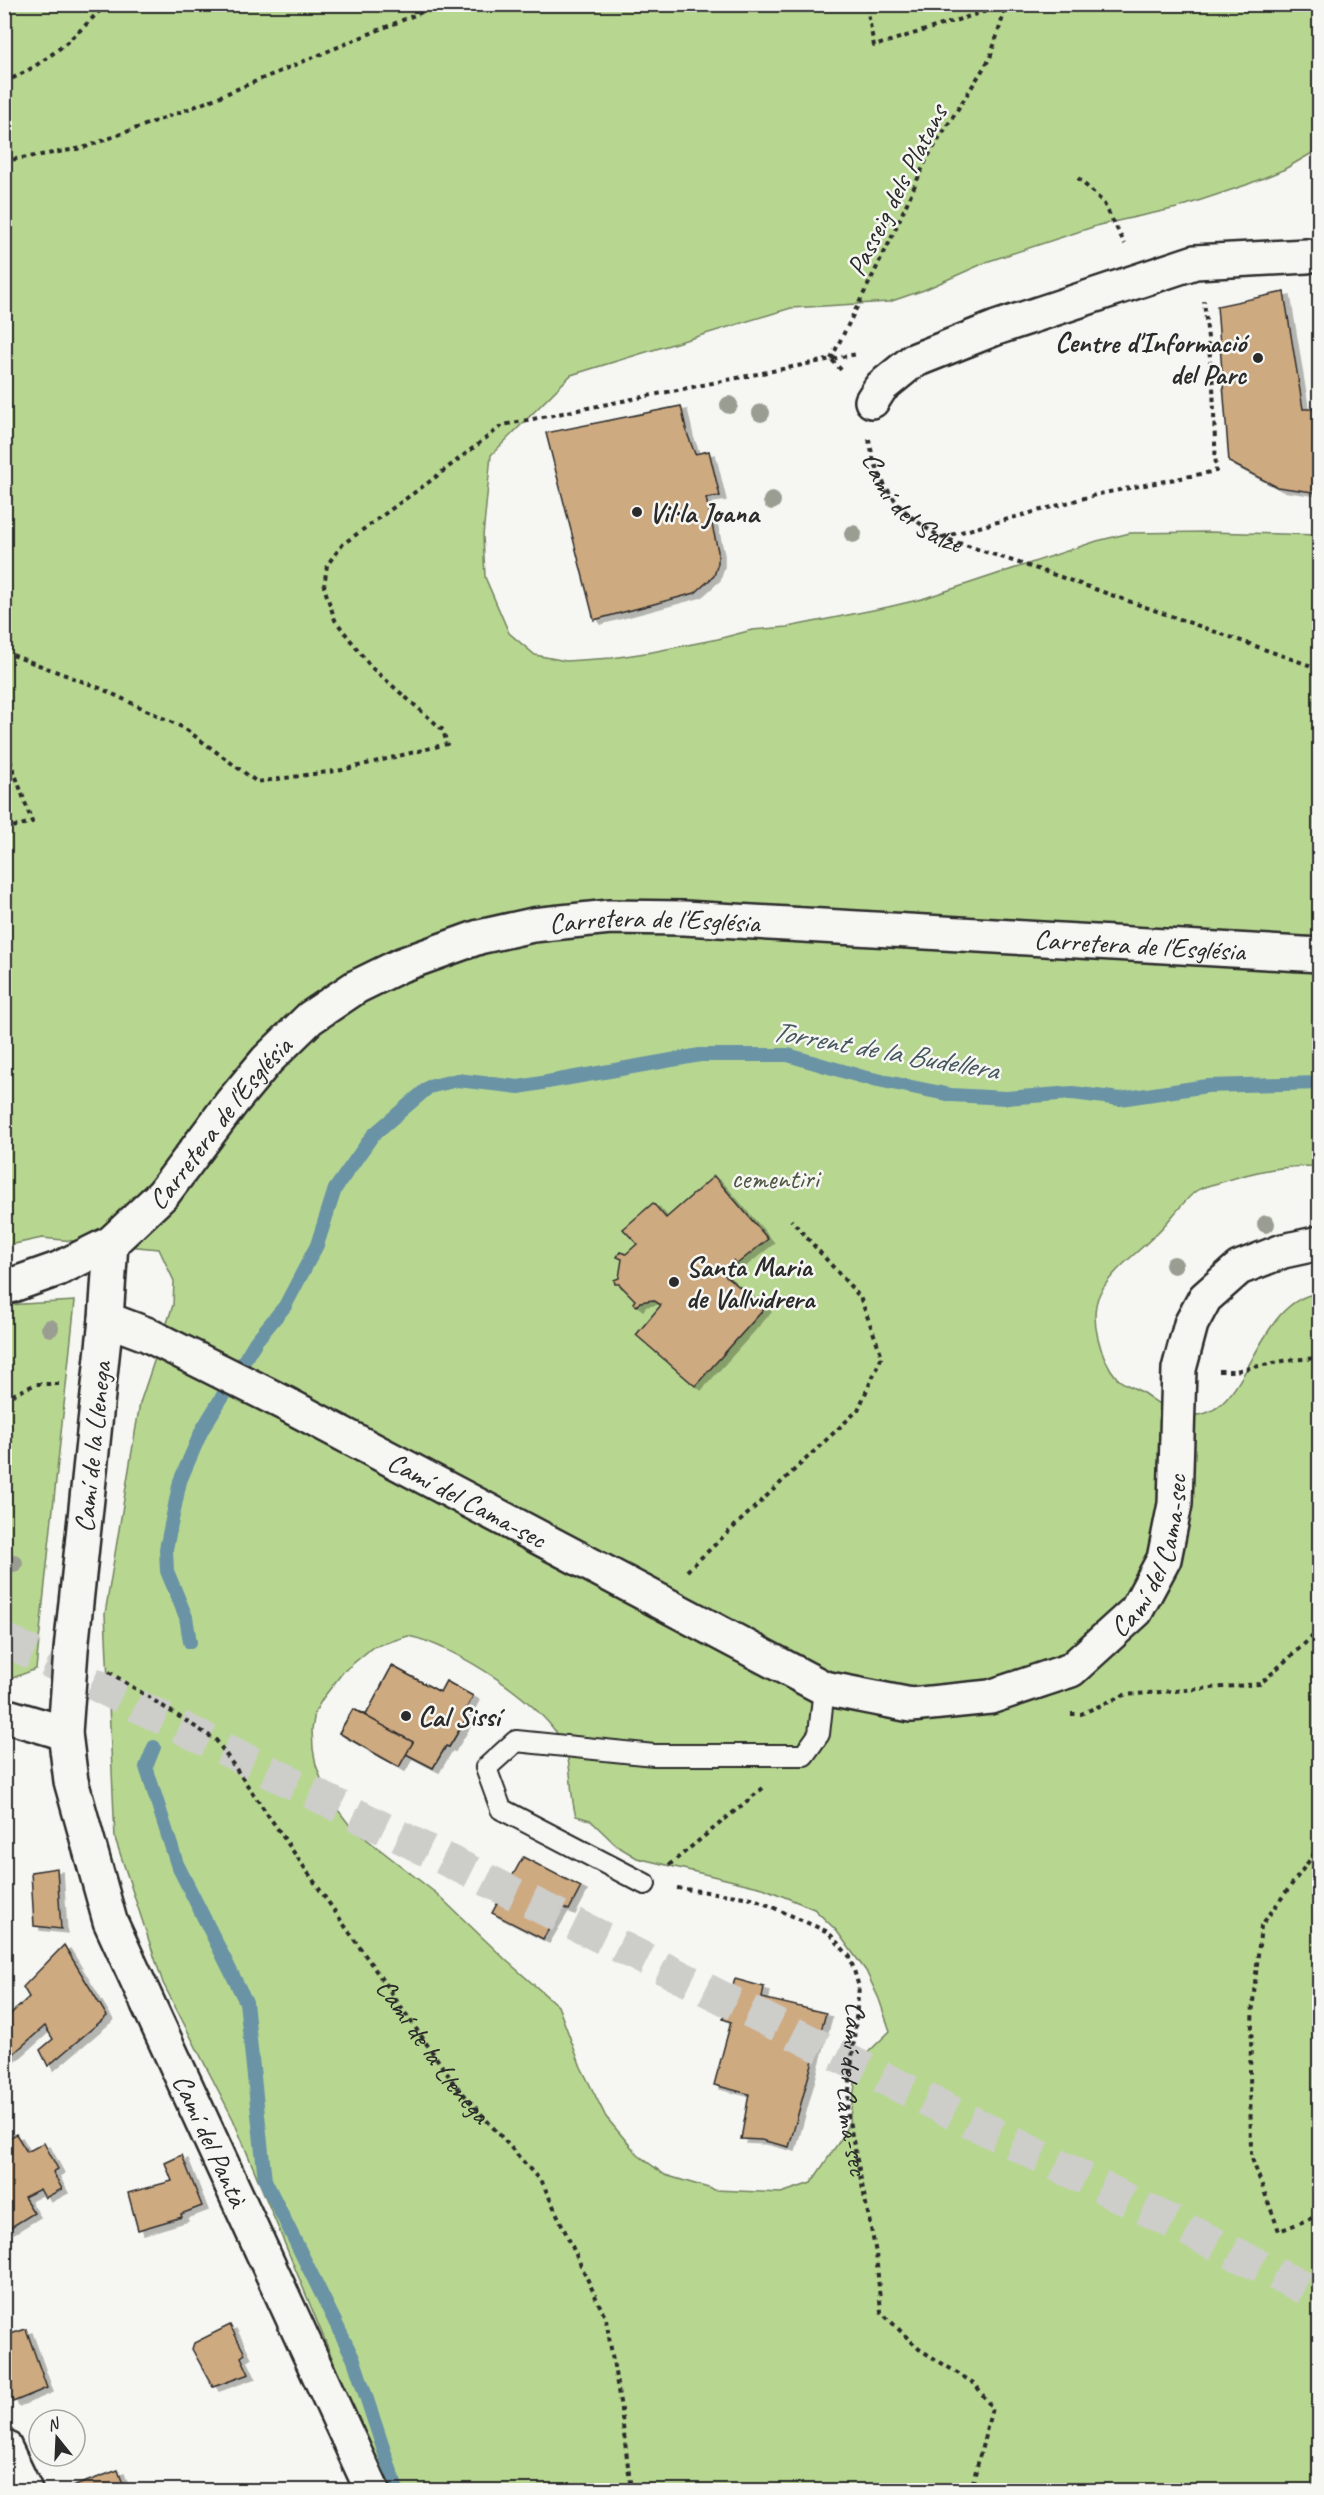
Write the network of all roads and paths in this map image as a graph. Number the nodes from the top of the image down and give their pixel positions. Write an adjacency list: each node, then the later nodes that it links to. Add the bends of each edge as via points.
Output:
1 (106, 4): 5 (path, via 45,61)
2 (441, 4): 6 (path, via 199,105 83,148)
3 (858, 4): 4 (path, via 867,7 874,46)
4 (1007, 5): 13 (path, Passeig dels Platans, via 990,58 927,158 831,359 503,425 343,544 327,565 324,587 335,620 371,667 443,730 447,744 342,770 257,782 184,728 99,688)
5 (4, 81)
6 (4, 161)
7 (1077, 178): 8 (path, via 1103,202)
8 (1127, 249)
9 (1307, 256): 10 (street, Camí del Salze)
10 (1195, 262): 11 (street, Camí del Salze, via 947,346 894,374); 12 (path, via 1202,284 1213,385 1216,471 1099,494)
11 (872, 401): 12 (path, Camí del Salze, via 867,418 868,440 883,484 923,527)
12 (941, 537): 14 (path, Camí del Salze)
13 (4, 652)
14 (1320, 669)
15 (4, 743): 16 (path, via 32,822)
16 (4, 829)
17 (1320, 955): 19 (street, Carretera de l'Església, via 684,918 610,917 533,924 479,937 401,965 356,987 310,1018 267,1060 162,1194)
18 (791, 1220): 27 (path, via 860,1297 882,1356 858,1410)
19 (111, 1243): 21 (street, Carretera de l'Església, via 58,1269); 22 (street, Camí de la Llenega)
20 (1320, 1243): 30 (street, Camí del Cama-sec, via 1283,1251 1239,1268 1205,1298 1191,1324 1179,1369 1175,1504 1164,1559 1136,1611 1071,1670 990,1697 911,1705)
21 (4, 1288)
22 (106, 1320): 27 (street, Camí del Cama-sec, via 146,1334 288,1405); 33 (street, Camí de la Llenega)
23 (1320, 1358): 24 (path)
24 (1235, 1371)
25 (65, 1384): 26 (path, via 36,1384)
26 (4, 1399)
27 (659, 1599): 30 (street, Camí del Cama-sec)
28 (1320, 1634): 31 (path, via 1314,1635 1260,1684 1124,1695 1081,1714)
29 (117, 1677): 41 (path, Camí de la Llenega, via 216,1740 453,2082 543,2184 606,2319)
30 (824, 1688): 34 (lane, via 819,1734)
31 (1069, 1713)
32 (4, 1715): 33 (street)
33 (65, 1733): 40 (street, Camí del Pantà, via 71,1781 110,1921)
34 (804, 1755): 36 (path); 36 (lane, via 654,1755 516,1741 486,1768 501,1809)
35 (1320, 1846): 37 (path, via 1261,1926 1250,2070 1251,2156 1279,2230)
36 (645, 1884): 42 (path, Camí del Cama-sec, via 752,1898 828,1932 850,1957 859,1987 847,2111 876,2253 881,2312 919,2349 975,2384 992,2408)
37 (1320, 2215)
38 (4, 2446): 39 (street)
39 (25, 2490)
40 (372, 2490)
41 (631, 2490)
42 (971, 2490)

